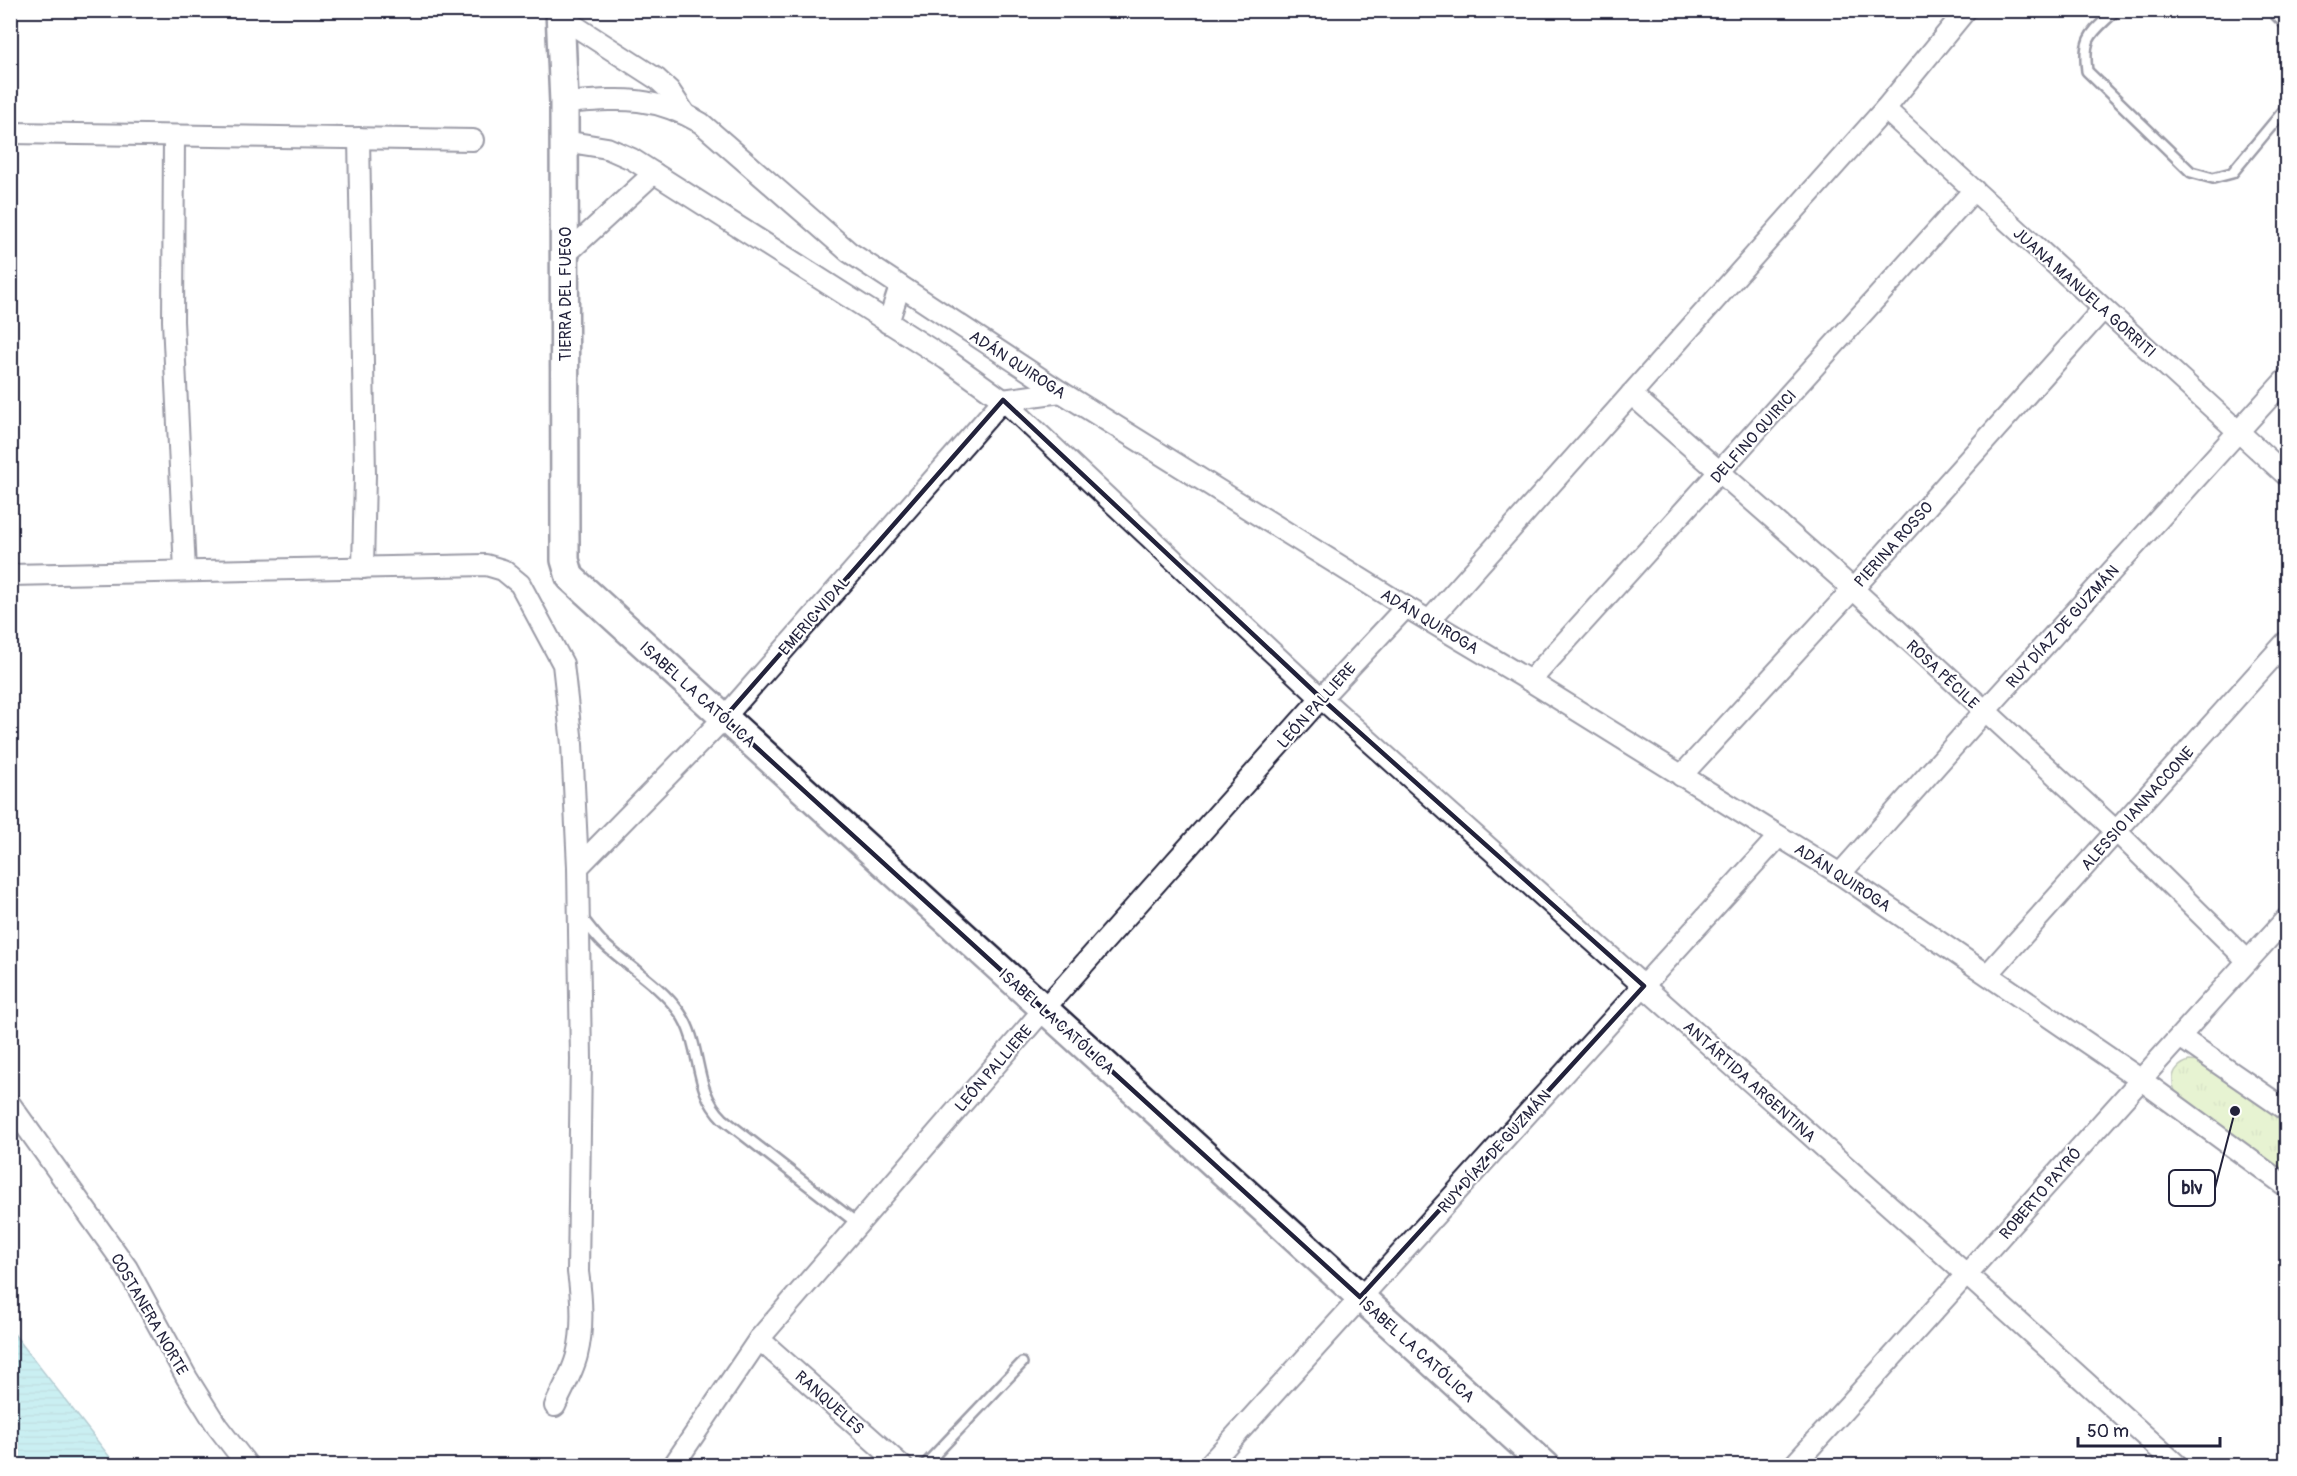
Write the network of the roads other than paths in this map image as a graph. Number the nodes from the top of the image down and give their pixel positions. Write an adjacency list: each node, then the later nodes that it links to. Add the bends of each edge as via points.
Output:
1 (1966, 10): 8 (street)
2 (2116, 10): 7 (lane, via 2088,37 2087,70 2191,171 2213,178 2232,173)
3 (2271, 10): 5 (lane)
4 (560, 14): 6 (main road, TIERRA DEL FUEGO); 9 (street, via 657,79)
5 (2286, 25)
6 (564, 103): 9 (street, ADÁN QUIROGA, via 626,99); 14 (main road, TIERRA DEL FUEGO)
7 (2286, 108)
8 (1885, 109): 16 (street, JUANA MANUELA GORRITI); 23 (street)
9 (685, 114): 18 (street, ADÁN QUIROGA, via 701,123 849,252)
10 (10, 133): 11 (street)
11 (174, 136): 12 (street); 29 (street, via 173,321)
12 (359, 138): 13 (street); 28 (street)
13 (473, 140)
14 (564, 141): 15 (street, via 608,148); 17 (main road, TIERRA DEL FUEGO)
15 (654, 173): 17 (street); 20 (street)
16 (1974, 190): 19 (street, JUANA MANUELA GORRITI); 26 (street, DELFINO QUIRICI)
17 (565, 255): 31 (main road, TIERRA DEL FUEGO, via 565,560)
18 (900, 286): 20 (street); 22 (street, ADÁN QUIROGA)
19 (2103, 309): 25 (street, JUANA MANUELA GORRITI); 32 (street, PIERINA ROSSO)
20 (888, 322): 24 (street)
21 (2286, 379): 25 (street, RUY DÍAZ DE GUZMÁN)
22 (1060, 392): 24 (street); 33 (street, ADÁN QUIROGA)
23 (1631, 394): 26 (street, ROSA PÉCILE); 34 (street)
24 (1003, 400): 37 (street); 39 (street, EMERIC VIDAL)
25 (2240, 430): 27 (street, JUANA MANUELA GORRITI); 38 (street, RUY DÍAZ DE GUZMÁN)
26 (1720, 473): 32 (street, ROSA PÉCILE); 36 (street, DELFINO QUIRICI)
27 (2286, 475)
28 (363, 568): 29 (street); 43 (street, via 486,565 503,570 520,584 563,664 572,744)
29 (185, 571): 30 (street)
30 (10, 575)
31 (570, 577): 39 (main road, ISABEL LA CATÓLICA)
32 (1852, 589): 38 (street, ROSA PÉCILE); 40 (street, PIERINA ROSSO)
33 (1406, 607): 34 (street, ADÁN QUIROGA); 37 (street, LEÓN PALLIERE)
34 (1429, 621): 36 (street, ADÁN QUIROGA)
35 (2286, 642): 41 (street, ALESSIO IANNACCONE)
36 (1530, 681): 40 (street, ADÁN QUIROGA)
37 (1321, 698): 49 (street, ANTÁRTIDA ARGENTINA); 50 (street, LEÓN PALLIERE)
38 (1984, 712): 41 (street, ROSA PÉCILE); 44 (street, RUY DÍAZ DE GUZMÁN)
39 (724, 718): 43 (street, EMERIC VIDAL); 50 (main road, ISABEL LA CATÓLICA)
40 (1682, 776): 42 (street, ADÁN QUIROGA)
41 (2116, 831): 47 (street, ROSA PÉCILE); 48 (street, ALESSIO IANNACCONE)
42 (1779, 836): 44 (street, ADÁN QUIROGA); 49 (street, RUY DÍAZ DE GUZMÁN)
43 (578, 867): 45 (street)
44 (1840, 874): 48 (street, ADÁN QUIROGA)
45 (579, 915): 56 (lane, via 603,943 665,995 681,1014 711,1107); 61 (street, via 581,1334 577,1357)
46 (2286, 919): 47 (street, ROBERTO PAYRÓ)
47 (2248, 962): 51 (street, ROBERTO PAYRÓ)
48 (1988, 974): 52 (street, ADÁN QUIROGA)
49 (1644, 986): 57 (street, ANTÁRTIDA ARGENTINA); 58 (street, RUY DÍAZ DE GUZMÁN)
50 (1044, 1009): 56 (street, LEÓN PALLIERE); 58 (main road, ISABEL LA CATÓLICA)
51 (2180, 1037): 52 (street, ROBERTO PAYRÓ); 54 (street)
52 (2140, 1079): 55 (street, ADÁN QUIROGA); 57 (street, ROBERTO PAYRÓ)
53 (10, 1104): 62 (street, COSTANERA NORTE, via 127,1268 187,1378)
54 (2286, 1110)
55 (2286, 1186)
56 (858, 1224): 59 (street, LEÓN PALLIERE)
57 (1968, 1275): 68 (street, ROBERTO PAYRÓ); 69 (street, ANTÁRTIDA ARGENTINA)
58 (1360, 1298): 66 (street, RUY DÍAZ DE GUZMÁN); 67 (main road, ISABEL LA CATÓLICA)
59 (759, 1339): 63 (street, LEÓN PALLIERE); 64 (street, RANQUELES)
60 (1022, 1363): 65 (lane)
61 (555, 1406)
62 (248, 1466)
63 (673, 1466)
64 (902, 1466)
65 (924, 1466)
66 (1208, 1466)
67 (1546, 1466)
68 (1793, 1466)
69 (2178, 1466)

